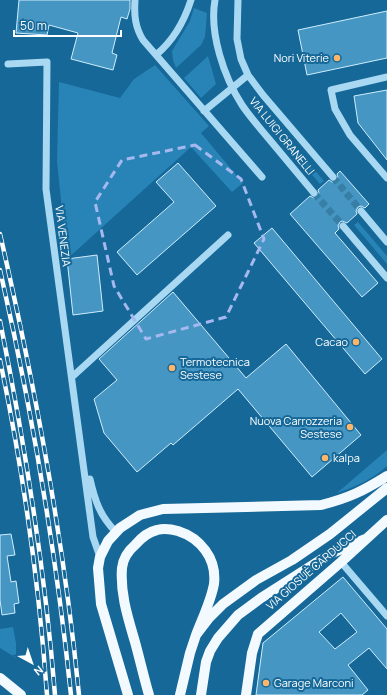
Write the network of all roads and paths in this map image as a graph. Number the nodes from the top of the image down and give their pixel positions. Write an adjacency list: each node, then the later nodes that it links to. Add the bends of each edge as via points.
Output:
1 (135, 0): 5 (street, via 134,14 138,32)
2 (191, 0): 5 (street, via 178,30 169,44)
3 (214, 0): 9 (street, VIA LUIGI GRANELLI, via 215,38)
4 (238, 0): 7 (street, VIA LUIGI GRANELLI, via 237,40)
5 (156, 56): 10 (street)
6 (8, 64): 20 (street, VIA VENEZIA, via 47,62 46,189)
7 (248, 75): 9 (street); 12 (street, VIA LUIGI GRANELLI)
8 (387, 77): 13 (street, via 331,90 335,109 350,135)
9 (232, 87): 10 (street); 14 (street, VIA LUIGI GRANELLI, via 246,110)
10 (204, 110): 11 (street)
11 (262, 177)
12 (333, 177)
13 (387, 178)
14 (314, 193)
15 (361, 211): 18 (street)
16 (343, 226): 19 (street)
17 (228, 235): 20 (street)
18 (387, 242)
19 (387, 278)
20 (72, 377): 21 (street, VIA VENEZIA)
21 (82, 450): 25 (street, VIA VENEZIA, via 96,502 102,516); 27 (street, VIA VENEZIA, via 93,536)
22 (387, 476): 25 (main road, via 344,500 322,505 163,509 140,516)
23 (387, 488): 30 (main road, via 330,534 238,592 209,618)
24 (387, 520): 26 (main road, VIA GIOSUÈ CARDUCCI)
25 (116, 532): 27 (main road)
26 (365, 539): 28 (main road, VIA GIOSUÈ CARDUCCI); 36 (main road, via 330,554 238,615 210,651)
27 (100, 557): 33 (main road, via 98,568 101,604)
28 (341, 562): 29 (street); 37 (main road, VIA GIOSUÈ CARDUCCI, via 258,634)
29 (387, 616)
30 (196, 635): 34 (main road, via 214,583 210,559 196,539 170,528 157,530 143,537 130,550 122,567 122,589); 35 (main road)
31 (0, 678): 32 (main road)
32 (21, 695)
33 (128, 695)
34 (149, 695)
35 (180, 695)
36 (201, 695)
37 (246, 695)

